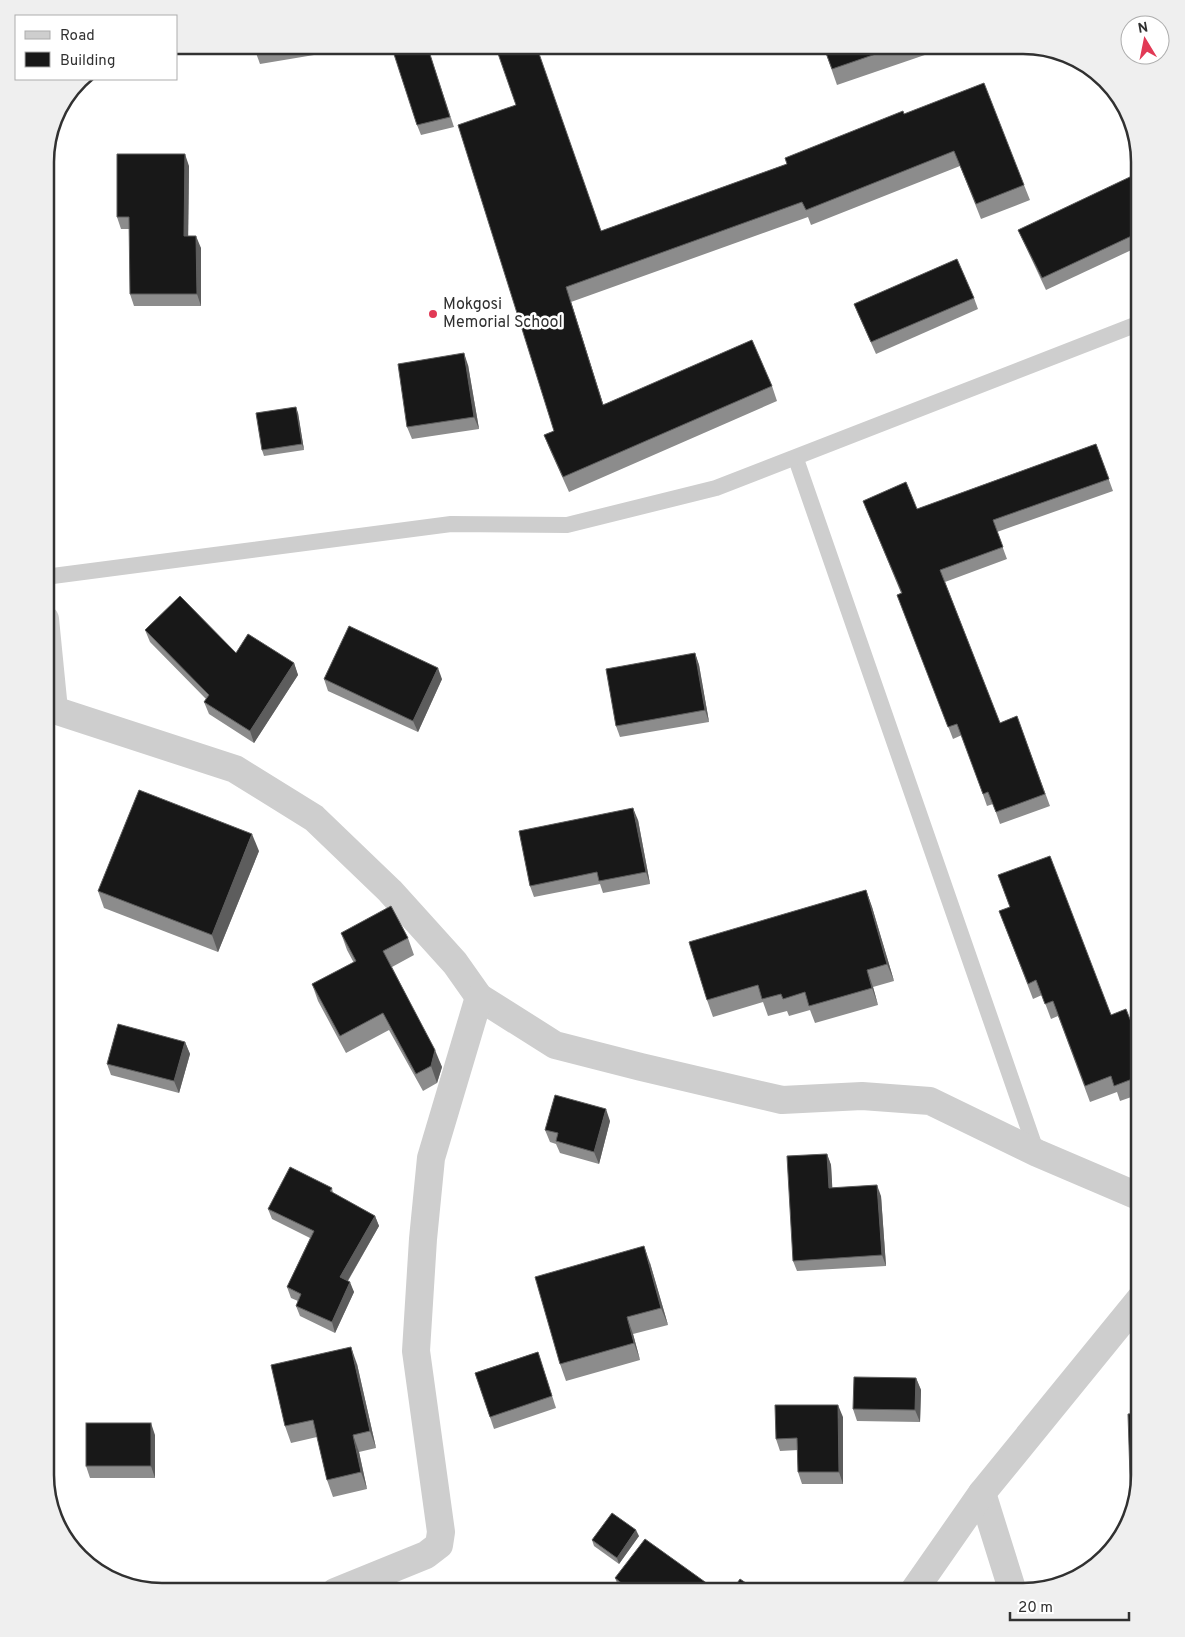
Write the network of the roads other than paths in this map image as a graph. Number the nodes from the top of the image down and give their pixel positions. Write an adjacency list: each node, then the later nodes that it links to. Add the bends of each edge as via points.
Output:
1 (1131, 327): 2 (lane)
2 (796, 459): 3 (lane, via 716,488 567,525 451,524); 6 (lane)
3 (54, 577)
4 (54, 712): 5 (street, via 235,769 314,818 396,898 455,963)
5 (479, 996): 6 (street, via 555,1044 782,1100 862,1096 930,1101); 10 (street, via 431,1158 423,1239 416,1351 441,1532 439,1545 426,1555)
6 (1037, 1153): 7 (street)
7 (1131, 1193)
8 (1131, 1310): 9 (street)
9 (982, 1493): 11 (street); 12 (street)
10 (357, 1583)
11 (919, 1583)
12 (1010, 1583)

